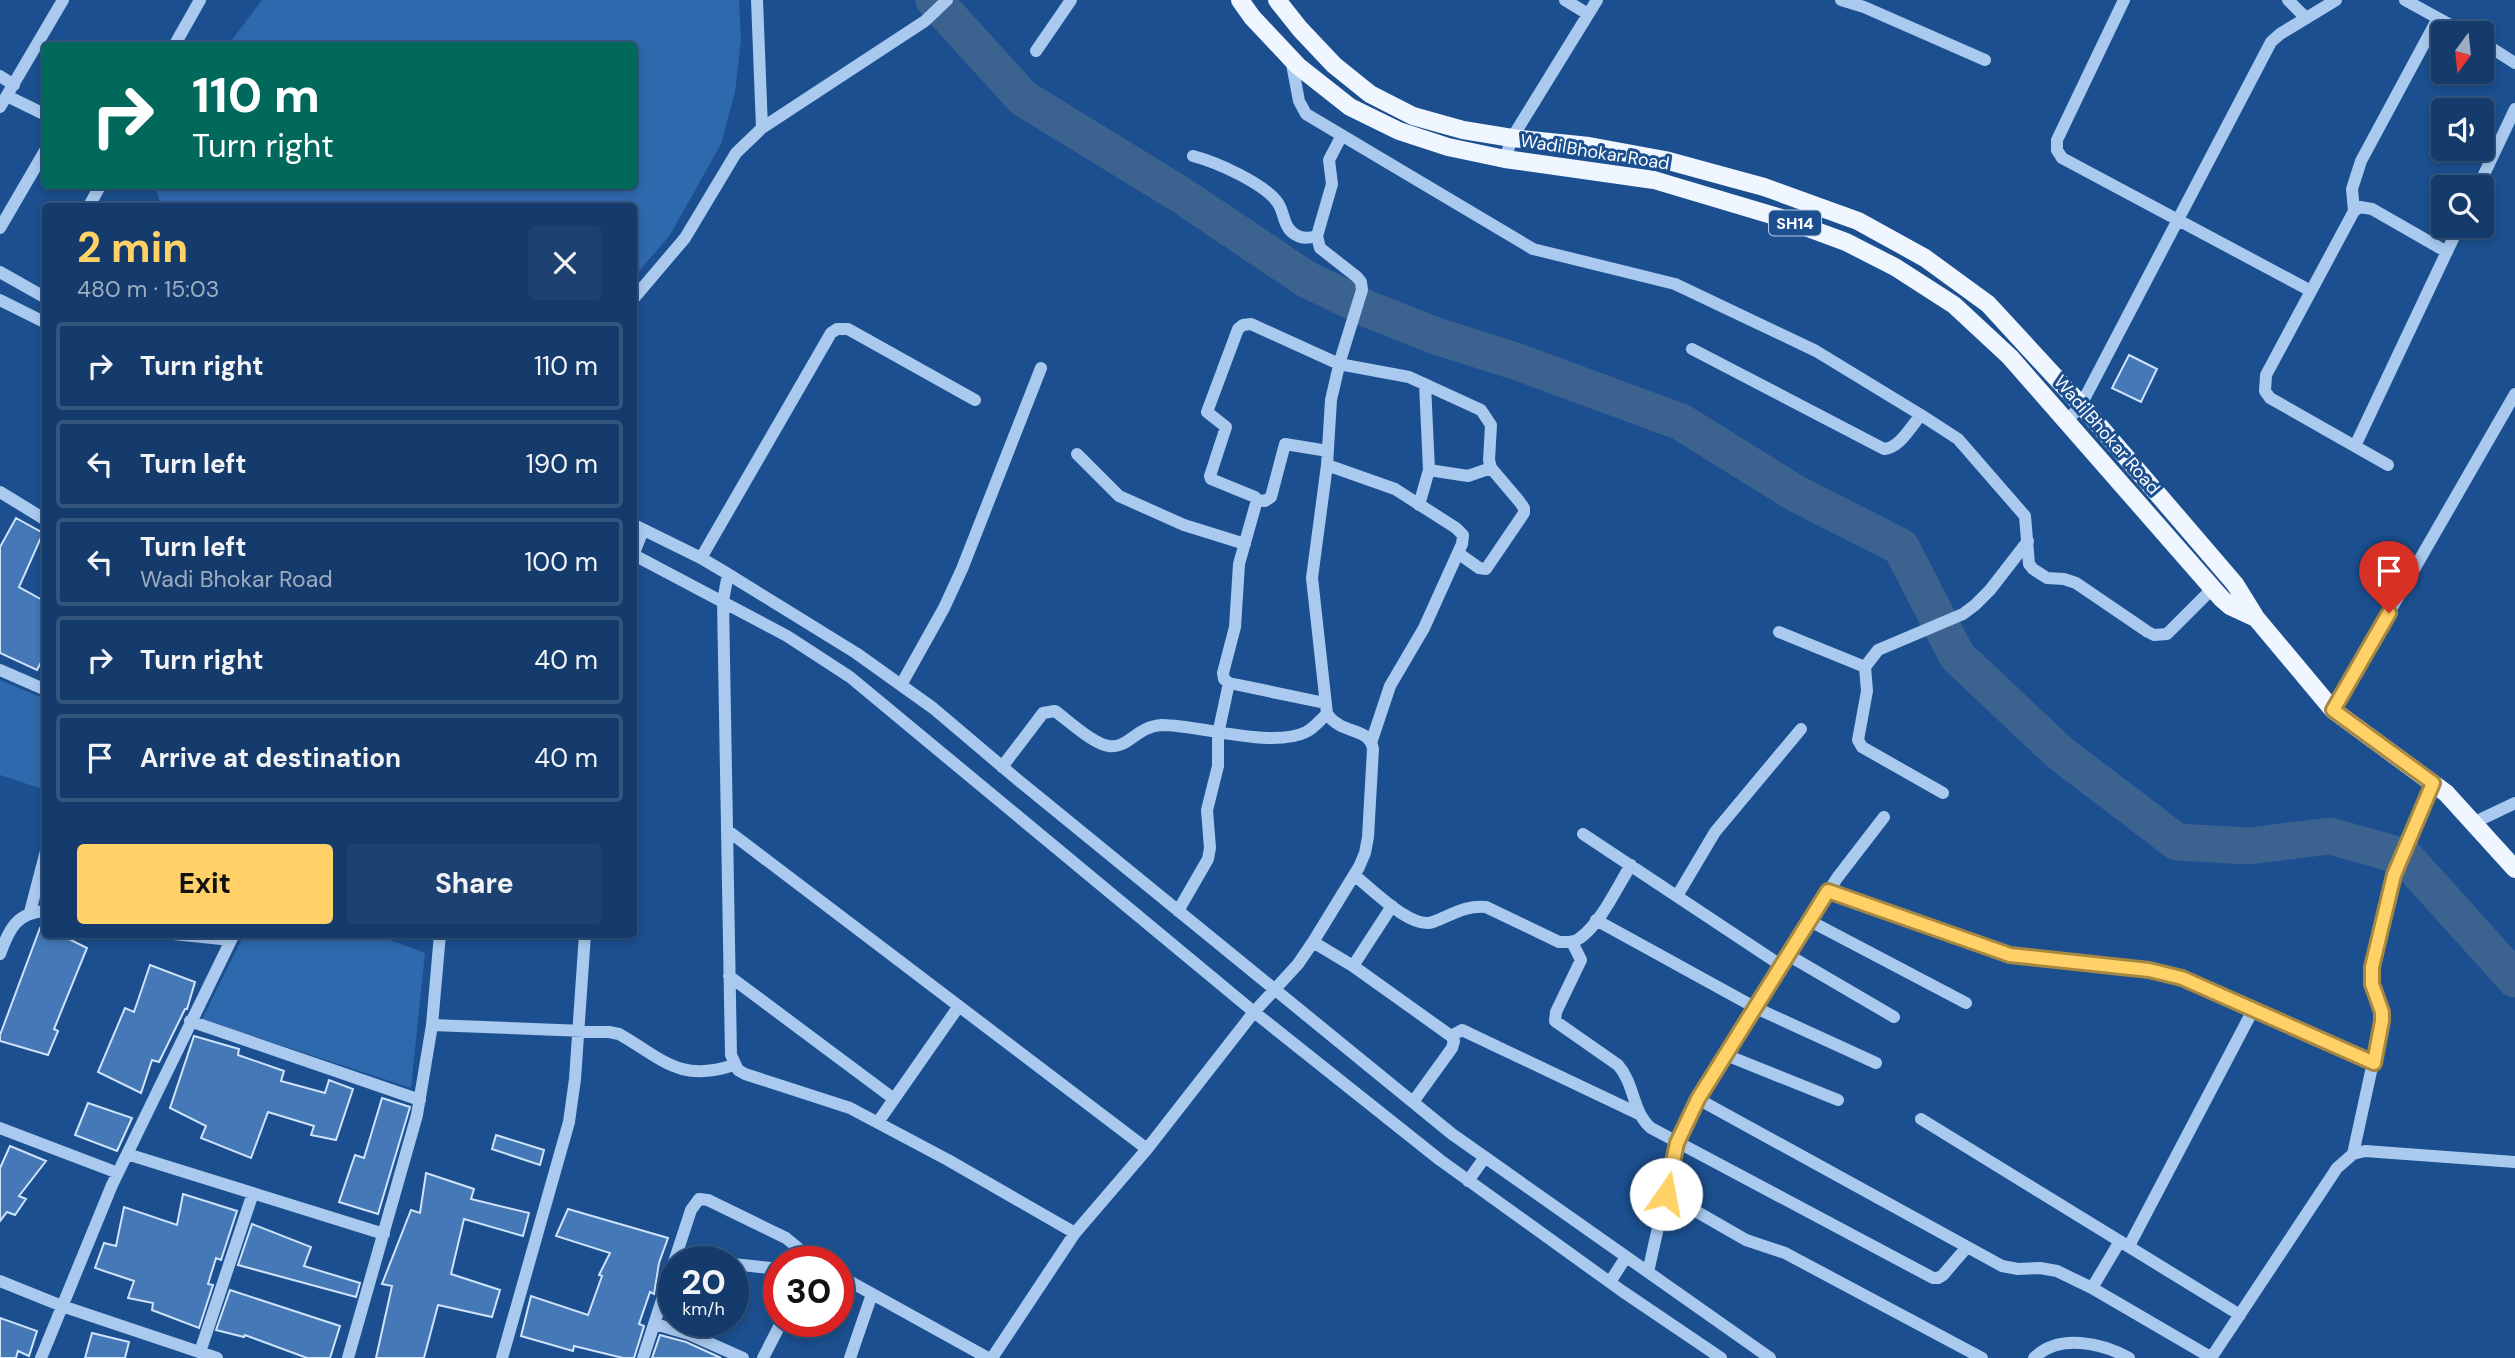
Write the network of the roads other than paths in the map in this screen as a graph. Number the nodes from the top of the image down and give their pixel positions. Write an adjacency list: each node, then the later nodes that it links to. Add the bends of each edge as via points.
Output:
1 (63, 0): 27 (street)
2 (201, 0): 20 (street)
3 (757, 0): 30 (street)
4 (947, 0): 30 (street, via 925,21)
5 (1071, 0): 22 (street)
6 (1240, 0): 23 (main road, Wadi Bhokar Road / SH14)
7 (1277, 0): 32 (main road, Wadi Bhokar Road / SH14, via 1334,65 1370,94 1413,116)
8 (1565, 0): 16 (street)
9 (1597, 0): 16 (street)
10 (1842, 0): 15 (street)
11 (2124, 0): 38 (street, via 2057,140 2057,150 2062,158)
12 (2288, 0): 17 (street)
13 (2336, 0): 17 (street)
14 (2405, 0): 18 (street)
15 (1866, 3): 24 (street)
16 (1588, 14): 32 (street)
17 (2306, 18): 38 (street, via 2272,42)
18 (2438, 18): 19 (street); 37 (street, via 2361,161 2352,189)
19 (2443, 21)
20 (176, 42)
21 (2494, 50): 25 (street)
22 (1036, 51)
23 (1291, 58): 31 (street, via 1301,108); 35 (main road, Wadi Bhokar Road / SH14, via 1350,107 1399,131)
24 (1985, 60)
25 (2515, 63)
26 (0, 76): 27 (street)
27 (7, 96): 29 (street)
28 (2515, 108): 36 (street)
29 (42, 113)
30 (762, 128): 45 (street, via 736,153 685,238)
31 (1342, 135): 40 (street, via 1329,160 1332,184); 56 (street, via 1533,249 1675,284 1816,351)
32 (1512, 138): 35 (street); 55 (main road, Wadi Bhokar Road / SH14, via 1665,160 1764,187 1858,221 1925,258 1988,304)
33 (42, 156): 39 (street)
34 (1193, 156): 40 (street, via 1215,162 1268,193 1279,205 1289,230 1298,236)
35 (1505, 159): 57 (main road, Wadi Bhokar Road / SH14, via 1654,180 1846,242 1954,305 2017,364)
36 (2483, 175)
37 (2354, 211): 42 (street, via 2372,209); 44 (street)
38 (2178, 219): 44 (street); 55 (street)
39 (0, 228)
40 (1317, 236): 50 (street, via 1320,248 1361,282)
41 (2453, 238): 42 (street)
42 (2447, 252): 58 (street)
43 (0, 272): 46 (street)
44 (2311, 292): 58 (street, via 2266,375 2265,391)
45 (637, 294)
46 (42, 296)
47 (0, 300): 48 (street)
48 (42, 321)
49 (1692, 349): 56 (street, via 1884,449 1896,445)
50 (1339, 362): 52 (street); 60 (street); 65 (street, via 1251,324 1238,329 1207,412 1226,427 1209,476 1213,482)
51 (1041, 368): 82 (street, via 962,569)
52 (1425, 384): 62 (street, via 1489,418); 63 (street)
53 (2515, 394): 85 (street)
54 (975, 400): 73 (street, via 848,329 831,332)
55 (2081, 405): 57 (street); 77 (main road, Wadi Bhokar Road / SH14, via 2235,584)
56 (1921, 415): 69 (street, via 1953,435 2022,511)
57 (2067, 421): 75 (main road, Wadi Bhokar Road / SH14)
58 (2355, 446): 61 (street)
59 (1077, 454): 70 (street, via 1119,496 1184,525)
60 (1327, 458): 65 (street, via 1285,443 1271,497); 66 (street); 84 (street, via 1312,578)
61 (2388, 465)
62 (1491, 468): 63 (street, via 1468,475); 71 (street, via 1524,513 1486,569)
63 (1429, 470): 66 (street)
64 (0, 492): 67 (street)
65 (1257, 500): 70 (street)
66 (1419, 505): 71 (street, via 1463,535)
67 (42, 518)
68 (638, 528): 73 (street)
69 (2028, 541): 75 (street, via 2029,564 2039,575 2076,583 2154,635 2167,634); 79 (street, via 1990,590 1963,614 1878,650)
70 (1245, 544): 81 (street, via 1237,580 1235,627 1223,673)
71 (1458, 553): 88 (street, via 1424,628 1390,686)
72 (637, 556): 76 (street)
73 (701, 558): 74 (street)
74 (728, 574): 76 (street); 82 (street)
75 (2213, 588): 77 (main road, Wadi Bhokar Road / SH14, via 2230,606)
76 (723, 601): 95 (street); 123 (street, via 850,677)
77 (2256, 618): 85 (main road, Wadi Bhokar Road / SH14)
78 (1779, 632): 79 (street)
79 (1865, 667): 91 (street, via 1867,691 1858,740 1862,747)
80 (0, 670): 83 (street)
81 (1229, 683): 84 (street); 87 (street)
82 (901, 685): 89 (street)
83 (42, 688)
84 (1326, 709): 87 (street, via 1309,731 1297,736); 88 (street, via 1334,724)
85 (2333, 710): 90 (main road, Wadi Bhokar Road / SH14)
86 (1801, 729): 102 (street, via 1715,832)
87 (1218, 734): 89 (street, via 1151,726 1119,746 1108,746 1049,710); 105 (street, via 1217,766 1207,810 1208,859)
88 (1372, 740): 100 (street, via 1368,837)
89 (1002, 767): 105 (street)
90 (2433, 783): 94 (main road, Wadi Bhokar Road / SH14); 131 (street, via 2394,875 2371,975 2382,1021)
91 (1943, 793)
92 (2515, 803): 94 (street)
93 (1884, 817): 101 (street)
94 (2473, 823): 99 (main road, Wadi Bhokar Road / SH14)
95 (727, 830): 117 (street); 120 (street)
96 (1583, 834): 97 (street)
97 (1631, 865): 102 (street); 107 (street)
98 (42, 866): 106 (street)
99 (2515, 869)
100 (1354, 875): 103 (street); 112 (street)
101 (1828, 891): 108 (street); 122 (street, via 1998,952 2164,973)
102 (1677, 896): 115 (street)
103 (1392, 906): 113 (street, via 1412,921 1429,924 1464,908 1486,908 1559,942); 116 (street)
104 (42, 911): 106 (street)
105 (1178, 911): 118 (street)
106 (30, 912): 114 (street, via 7,934)
107 (1596, 920): 113 (street); 121 (street)
108 (1810, 921): 115 (street); 119 (street)
109 (232, 938): 125 (street)
110 (440, 938): 126 (street)
111 (585, 938): 127 (street)
112 (1314, 942): 116 (street); 118 (street)
113 (1572, 942): 138 (street, via 1581,960 1555,1021 1618,1065 1626,1074)
114 (0, 954)
115 (1785, 961): 121 (street); 124 (street)
116 (1353, 966): 128 (street)
117 (729, 976): 132 (street); 133 (street)
118 (1275, 990): 123 (street); 137 (street)
119 (1966, 1003)
120 (959, 1006): 133 (street); 143 (street)
121 (1756, 1008): 129 (street); 130 (street)
122 (2253, 1010): 131 (street); 154 (street)
123 (1254, 1012): 143 (street); 149 (street)
124 (1894, 1017)
125 (190, 1021): 135 (street); 144 (street)
126 (432, 1024): 127 (street); 135 (street)
127 (579, 1031): 132 (street, via 619,1034 675,1068 691,1072); 175 (street, via 569,1122)
128 (1451, 1036): 137 (street, via 1452,1048); 138 (street, via 1462,1030)
129 (1726, 1055): 134 (street); 136 (street)
130 (1876, 1063)
131 (2374, 1063): 145 (street)
132 (734, 1065): 140 (street, via 745,1074 850,1108)
133 (894, 1099): 140 (street)
134 (1698, 1099): 142 (street); 157 (street)
135 (420, 1100): 153 (street)
136 (1838, 1100)
137 (1413, 1102): 146 (street)
138 (1639, 1114): 142 (street, via 1651,1128)
139 (1921, 1119): 154 (street)
140 (878, 1122): 152 (street)
141 (0, 1128): 148 (street)
142 (1677, 1143): 151 (street); 157 (street, via 1933,1278 1943,1275)
143 (1147, 1149): 152 (street)
144 (127, 1154): 148 (street); 150 (street)
145 (2353, 1154): 147 (street, via 2365,1151); 167 (street, via 2337,1168)
146 (1485, 1157): 149 (street); 158 (street)
147 (2510, 1162)
148 (118, 1173): 165 (street)
149 (1468, 1181): 161 (street)
150 (253, 1193): 153 (street); 170 (street)
151 (1666, 1194): 159 (street); 183 (street, via 1746,1240 1785,1253)
152 (1076, 1233): 180 (street)
153 (384, 1234): 174 (street)
154 (2124, 1243): 163 (street); 167 (street)
155 (680, 1246): 156 (street, via 699,1199)
156 (796, 1246)
157 (1967, 1247): 163 (street, via 2002,1266 2057,1271)
158 (1626, 1256): 159 (street); 161 (street)
159 (1648, 1272): 182 (street)
160 (0, 1281): 165 (street)
161 (1609, 1282): 181 (street)
162 (854, 1284): 164 (street)
163 (2092, 1288): 186 (street)
164 (872, 1294): 179 (street); 180 (street)
165 (62, 1306): 170 (street); 172 (street)
166 (658, 1315): 168 (street)
167 (2240, 1315): 186 (street)
168 (655, 1324): 176 (street); 177 (street)
169 (774, 1337): 178 (street)
170 (200, 1352): 173 (street)
171 (2038, 1354): 184 (street); 185 (street, via 2067,1344 2094,1344)
172 (41, 1358)
173 (217, 1358)
174 (348, 1358)
175 (502, 1358)
176 (643, 1358)
177 (743, 1358)
178 (763, 1358)
179 (850, 1358)
180 (990, 1358)
181 (1721, 1358)
182 (1770, 1358)
183 (1982, 1358)
184 (2055, 1358)
185 (2129, 1358)
186 (2212, 1358)

